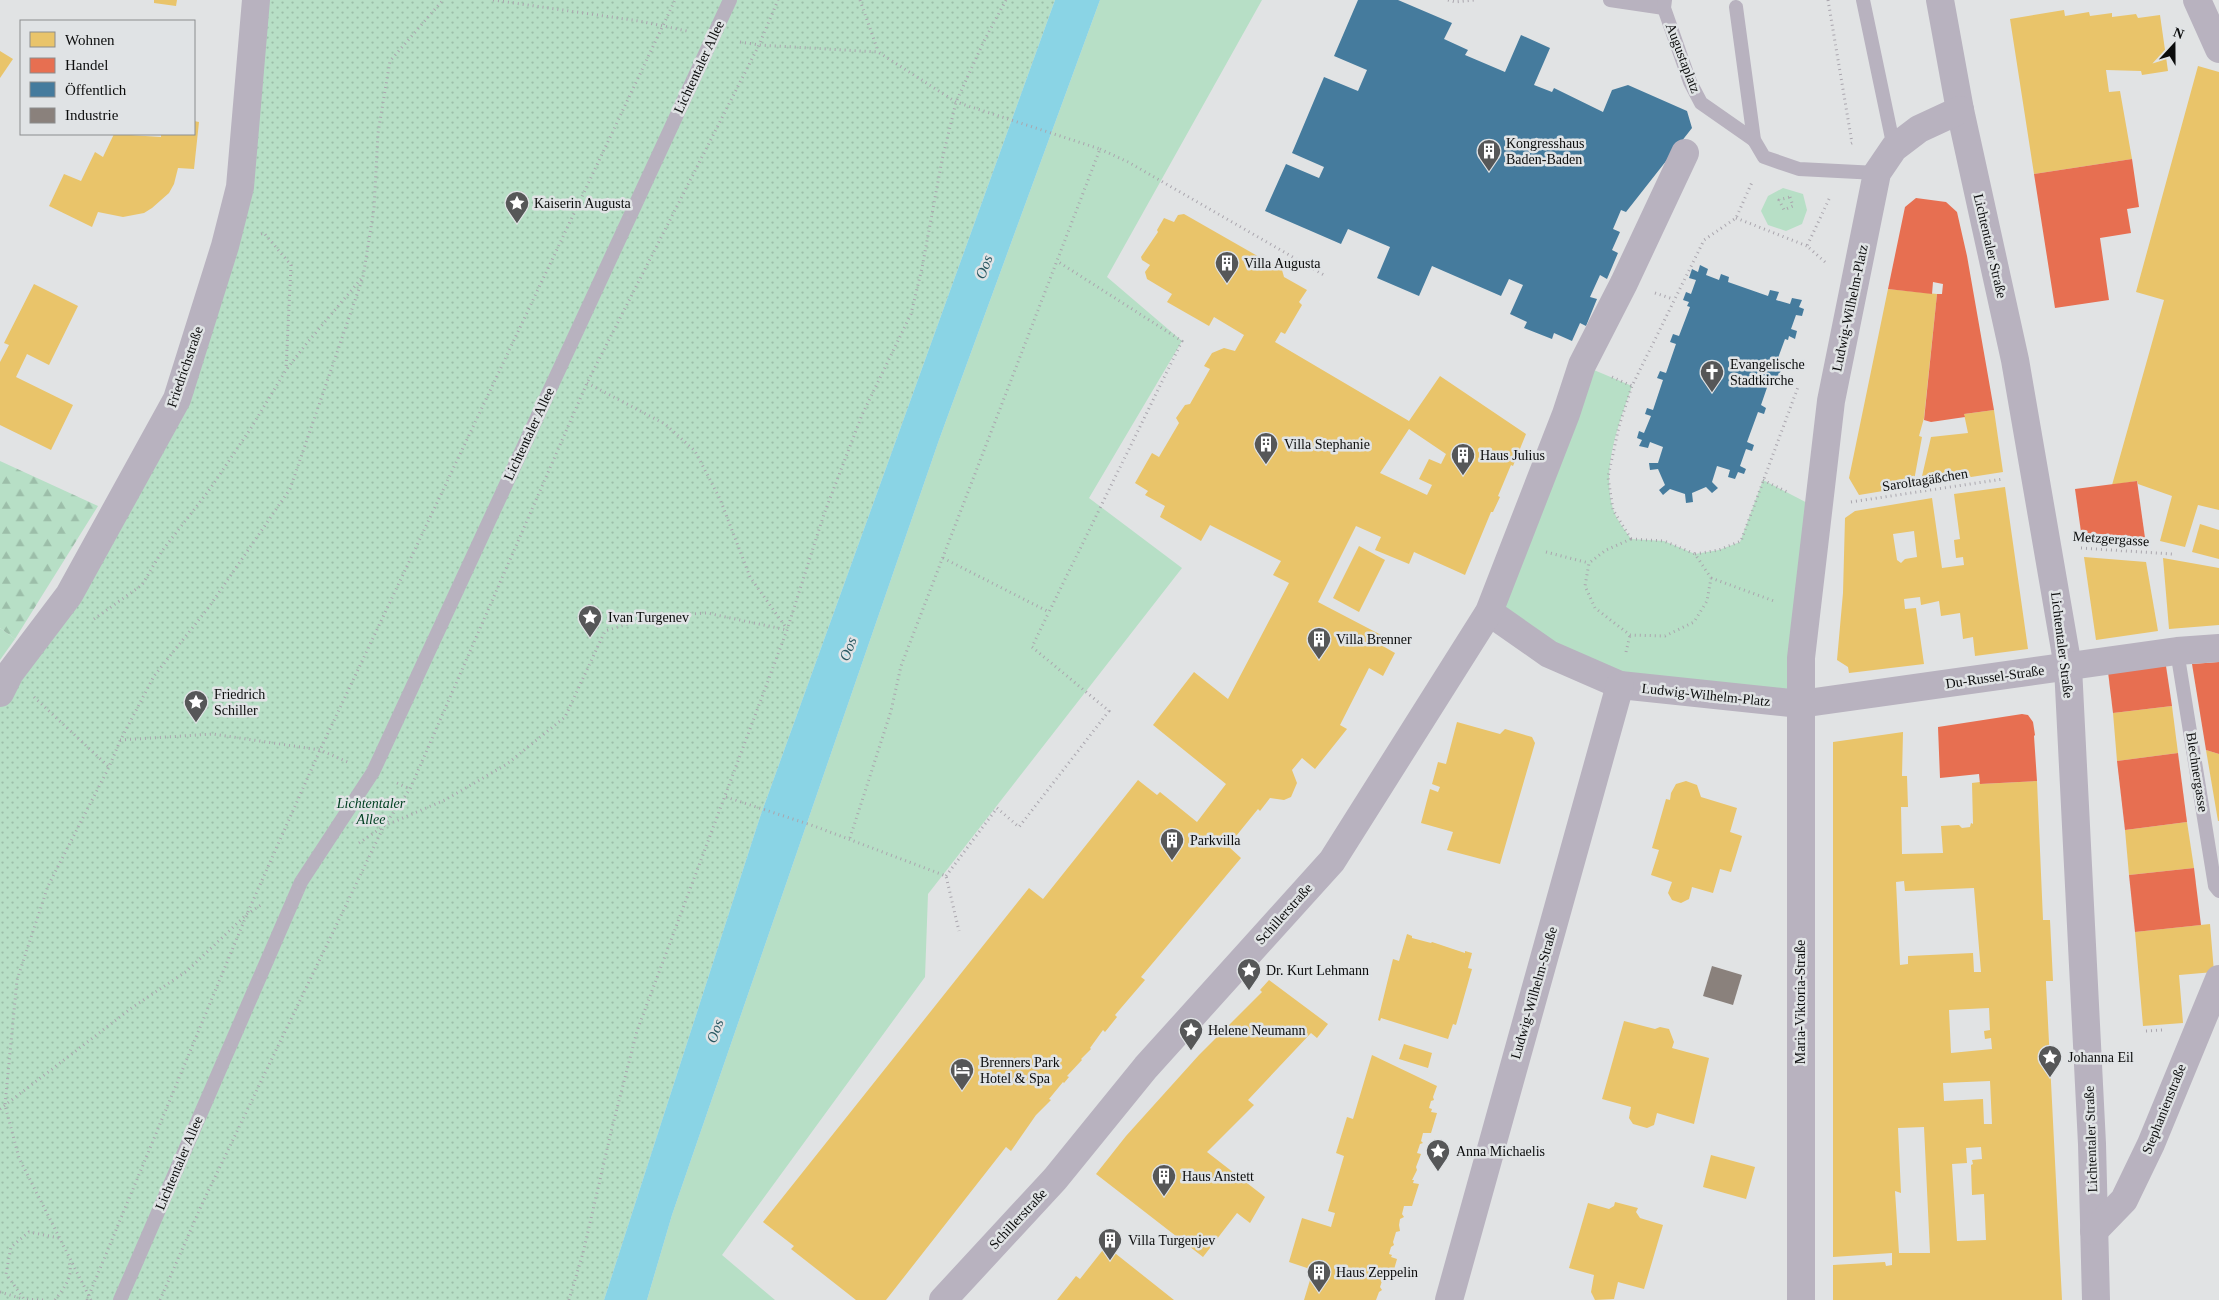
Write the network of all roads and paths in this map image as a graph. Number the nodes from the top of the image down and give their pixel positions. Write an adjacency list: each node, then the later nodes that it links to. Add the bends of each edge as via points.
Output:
1 (256, 0): 34 (street, Friedrichstraße, via 240,187)
2 (443, 0): 39 (path, via 390,61 378,133 374,209)
3 (493, 0): 18 (path)
4 (675, 0): 18 (path)
5 (730, 0): 68 (lane, Lichtentaler Allee)
6 (778, 0): 19 (path)
7 (860, 0): 21 (path)
8 (1006, 0): 22 (path)
9 (1448, 0): 10 (path)
10 (1474, 0)
11 (1610, 0): 16 (lane, Augustaplatz)
12 (1828, 0): 25 (path, via 1852,143)
13 (1863, 0): 26 (lane)
14 (1940, 0): 23 (street, Lichtentaler Straße)
15 (2197, 0): 20 (street)
16 (1665, 4): 24 (lane, Augustaplatz, via 1690,82 1701,103)
17 (1736, 7): 24 (lane)
18 (663, 26): 66 (path)
19 (759, 45): 21 (path); 42 (path)
20 (2219, 49)
21 (878, 52): 22 (path)
22 (956, 102): 27 (path); 57 (path, via 911,314 862,414 824,514)
23 (1960, 110): 26 (street, Ludwig-Wilhelm-Platz, via 1919,129); 43 (street, Lichtentaler Straße, via 2015,360)
24 (1754, 140): 29 (lane)
25 (1843, 147)
26 (1894, 148): 31 (street, Ludwig-Wilhelm-Platz)
27 (1100, 149): 36 (path); 38 (path)
28 (1685, 152): 46 (street, via 1582,365)
29 (1764, 157): 30 (lane, via 1799,169); 33 (path)
30 (1842, 172): 31 (lane); 35 (path)
31 (1877, 173): 44 (street, Ludwig-Wilhelm-Platz, via 1831,401)
32 (1784, 210): 32 (path, via 1793,206 1790,197 1779,200)
33 (1736, 218): 35 (path); 45 (path, via 1704,240 1632,386 1608,477 1613,510)
34 (225, 246): 40 (path, via 264,233 291,265); 61 (street, Friedrichstraße, via 177,399 69,595)
35 (1807, 246): 37 (path)
36 (1057, 261): 50 (path); 53 (path, via 1182,341)
37 (1826, 263)
38 (1324, 275)
39 (363, 277): 40 (path); 65 (path, via 290,489 210,607 154,676)
40 (286, 370): 56 (path, via 210,489 162,551 142,585)
41 (1800, 381): 48 (path, via 1740,542)
42 (587, 383): 57 (path, via 665,424 695,451 720,500 750,577); 69 (path)
43 (2036, 474): 44 (path, Saroltagäßchen); 47 (street, Lichtentaler Straße)
44 (1817, 508): 55 (street, Ludwig-Wilhelm-Platz)
45 (1631, 539): 48 (path, via 1664,540); 51 (path, via 1606,550)
46 (1516, 544): 51 (path); 54 (street)
47 (2048, 546): 49 (path, Metzgergasse); 60 (street, Lichtentaler Straße)
48 (1695, 554): 52 (path)
49 (2172, 554)
50 (943, 558): 53 (path); 72 (path, via 901,666)
51 (1589, 563): 52 (path, via 1585,586 1595,608 1630,635 1665,636 1694,622 1707,601)
52 (1711, 578): 55 (path)
53 (1049, 612): 74 (path, via 1032,647 1109,711 1019,827 997,808)
54 (1488, 612): 62 (street, Ludwig-Wilhelm-Platz, via 1549,654); 93 (street, Schillerstraße, via 1332,861 1146,1068 1055,1179)
55 (1806, 613): 63 (street, Ludwig-Wilhelm-Platz)
56 (91, 621)
57 (788, 630): 70 (path); 71 (path, via 707,613 654,616 605,630 565,717 507,764 445,800)
58 (2219, 648): 59 (street, Du-Russel-Straße)
59 (2177, 651): 60 (street, Du-Russel-Straße); 76 (lane, Blechnergasse, via 2215,886)
60 (2068, 667): 63 (street, Du-Russel-Straße); 82 (street, Lichtentaler Straße)
61 (3, 681)
62 (1620, 685): 63 (street, Ludwig-Wilhelm-Platz); 94 (street, Ludwig-Wilhelm-Straße)
63 (1800, 704): 95 (street, Maria-Viktoria-Straße)
64 (62, 725): 67 (path)
65 (120, 740): 66 (path, via 214,734); 67 (path)
66 (320, 750): 68 (path); 77 (path)
67 (109, 767): 80 (path, via 48,886 16,980)
68 (372, 772): 69 (path); 75 (lane, Lichtentaler Allee)
69 (410, 789): 71 (path)
70 (726, 797): 72 (path); 92 (path, via 637,1031)
71 (384, 826): 73 (path); 91 (path, via 202,1204)
72 (849, 841): 74 (path)
73 (350, 848)
74 (946, 876): 78 (path)
75 (301, 882): 77 (path); 90 (lane, Lichtentaler Allee)
76 (2219, 891)
77 (247, 914): 80 (path, via 187,971 133,1007); 85 (path)
78 (960, 931)
79 (2219, 978): 82 (street, Stephanienstraße, via 2151,1144 2124,1200)
80 (5, 1105): 81 (path); 83 (path, via 19,1158)
81 (0, 1110)
82 (2094, 1231): 96 (street, Lichtentaler Straße)
83 (59, 1236): 85 (path); 86 (path, via 29,1232 11,1247 6,1274); 88 (path, via 70,1265 68,1283)
84 (0, 1292): 86 (path)
85 (88, 1298): 89 (path)
86 (25, 1300): 87 (path)
87 (42, 1300)
88 (55, 1300)
89 (91, 1300)
90 (120, 1300)
91 (160, 1300)
92 (569, 1300)
93 (943, 1300)
94 (1449, 1300)
95 (1801, 1300)
96 (2096, 1300)

